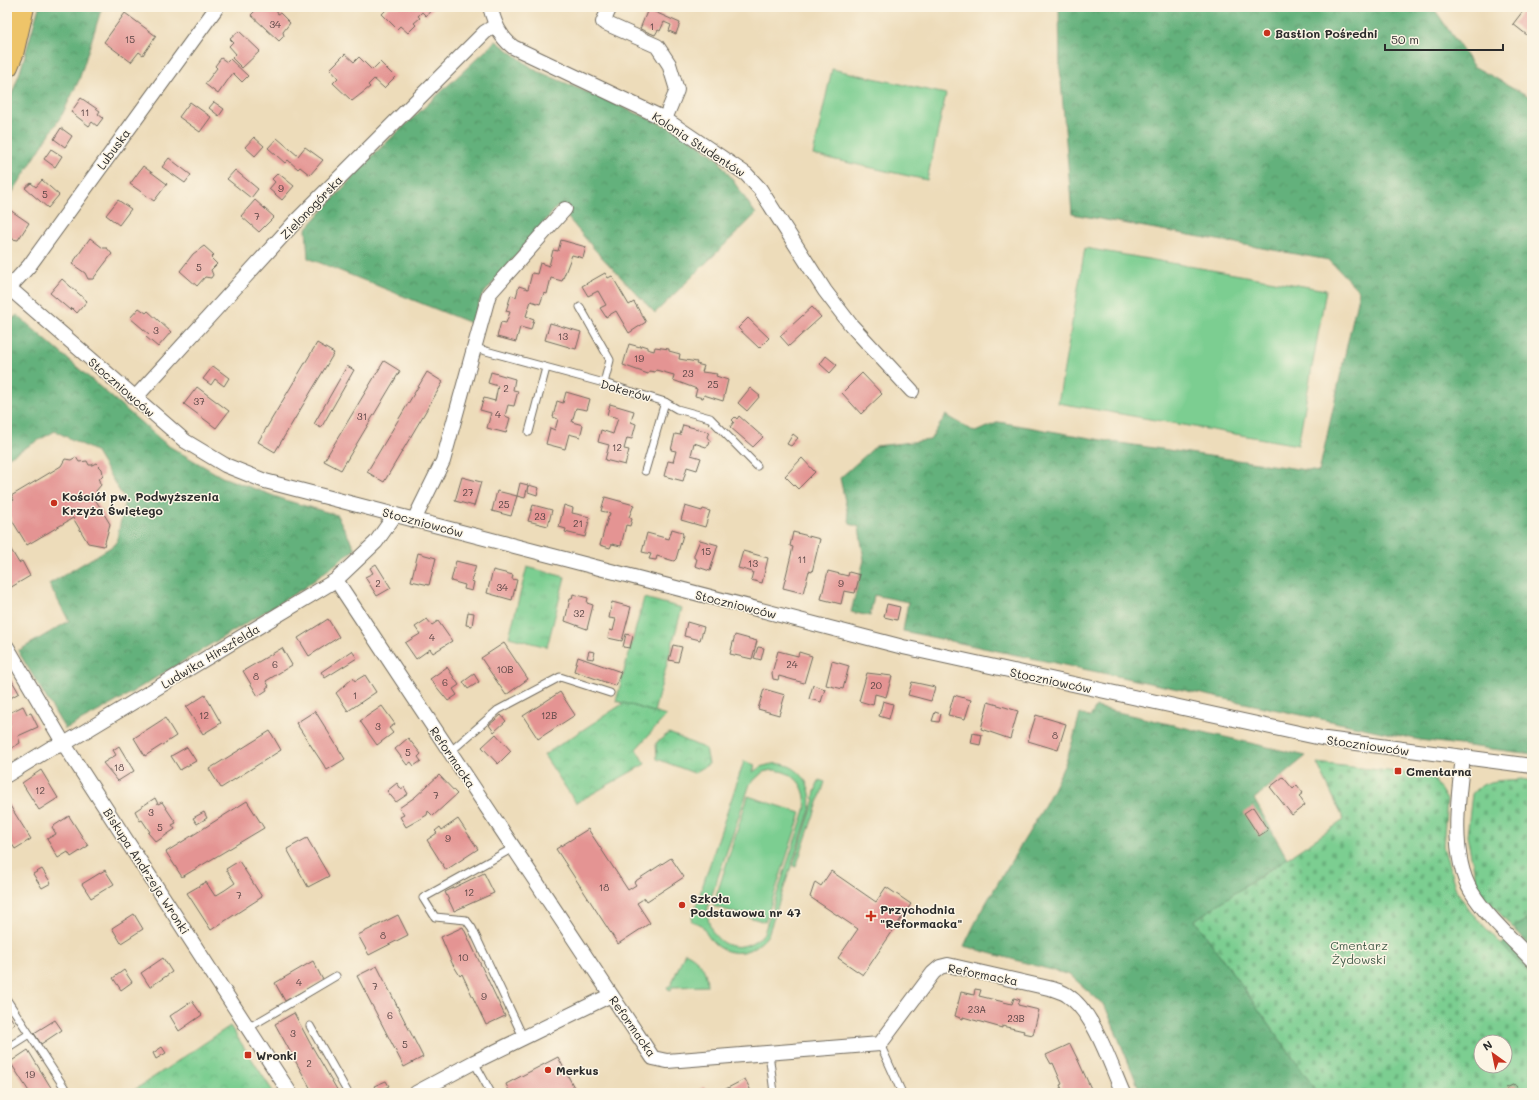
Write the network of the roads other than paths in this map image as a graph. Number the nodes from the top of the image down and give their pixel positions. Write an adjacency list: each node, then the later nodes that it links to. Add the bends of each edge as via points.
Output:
1 (23, 7): 6 (main road)
2 (217, 7): 9 (street, Lubuska, via 29,266)
3 (490, 7): 5 (street, Kolonia Studentów)
4 (610, 7): 7 (street, via 604,22 657,46 669,64 677,90)
5 (495, 26): 7 (street, Kolonia Studentów, via 503,40 513,47); 15 (street, Zielonogórska, via 485,32 296,221)
6 (7, 66)
7 (665, 119): 14 (street, Kolonia Studentów, via 746,174 760,189 825,291 851,325)
8 (565, 209): 11 (street, via 489,294)
9 (8, 288): 15 (street, Stoczniowców)
10 (580, 307): 13 (lane, via 610,360)
11 (475, 348): 12 (lane, Dokerów); 21 (street, via 443,462)
12 (546, 368): 13 (lane, Dokerów); 17 (lane)
13 (604, 383): 16 (lane, Dokerów)
14 (912, 391)
15 (134, 398): 20 (street, Stoczniowców, via 185,441 224,465 265,481)
16 (665, 402): 18 (lane, Dokerów, via 677,410 710,418); 19 (lane)
17 (529, 432)
18 (757, 466)
19 (645, 471)
20 (395, 515): 21 (street, Stoczniowców); 22 (street, Ludwika Hirszfelda, via 376,542)
21 (414, 520): 27 (street, Stoczniowców, via 903,647 1326,739)
22 (336, 580): 25 (street, Ludwika Hirszfelda); 26 (street, Reformacka)
23 (7, 647): 25 (street, Biskupa Andrzeja Wronki)
24 (610, 693): 26 (lane, via 560,677 498,710)
25 (64, 744): 29 (street, Ludwika Hirszfelda, via 51,748); 36 (street, Biskupa Andrzeja Wronki)
26 (450, 752): 30 (street, Reformacka)
27 (1463, 758): 28 (street, Stoczniowców); 31 (street, via 1457,800 1462,868 1471,890 1493,919)
28 (1532, 766)
29 (7, 775)
30 (513, 848): 33 (street, Reformacka); 38 (lane, via 423,898 435,918 466,920 472,928)
31 (1532, 960)
32 (336, 976): 36 (lane)
33 (611, 995): 38 (street); 41 (street, Reformacka, via 654,1058 660,1061)
34 (7, 1000): 37 (lane)
35 (310, 1026): 45 (lane)
36 (248, 1028): 44 (street, Biskupa Andrzeja Wronki)
37 (29, 1034): 40 (lane); 43 (lane)
38 (524, 1039): 42 (street)
39 (880, 1044): 41 (street, Reformacka); 49 (lane); 50 (street, Reformacka, via 933,973 940,967 954,967 1067,995 1086,1014)
40 (7, 1048)
41 (769, 1053): 48 (lane)
42 (474, 1062): 46 (street); 47 (lane)
43 (68, 1093)
44 (290, 1093)
45 (348, 1093)
46 (416, 1093)
47 (491, 1093)
48 (774, 1093)
49 (902, 1093)
50 (1123, 1093)

